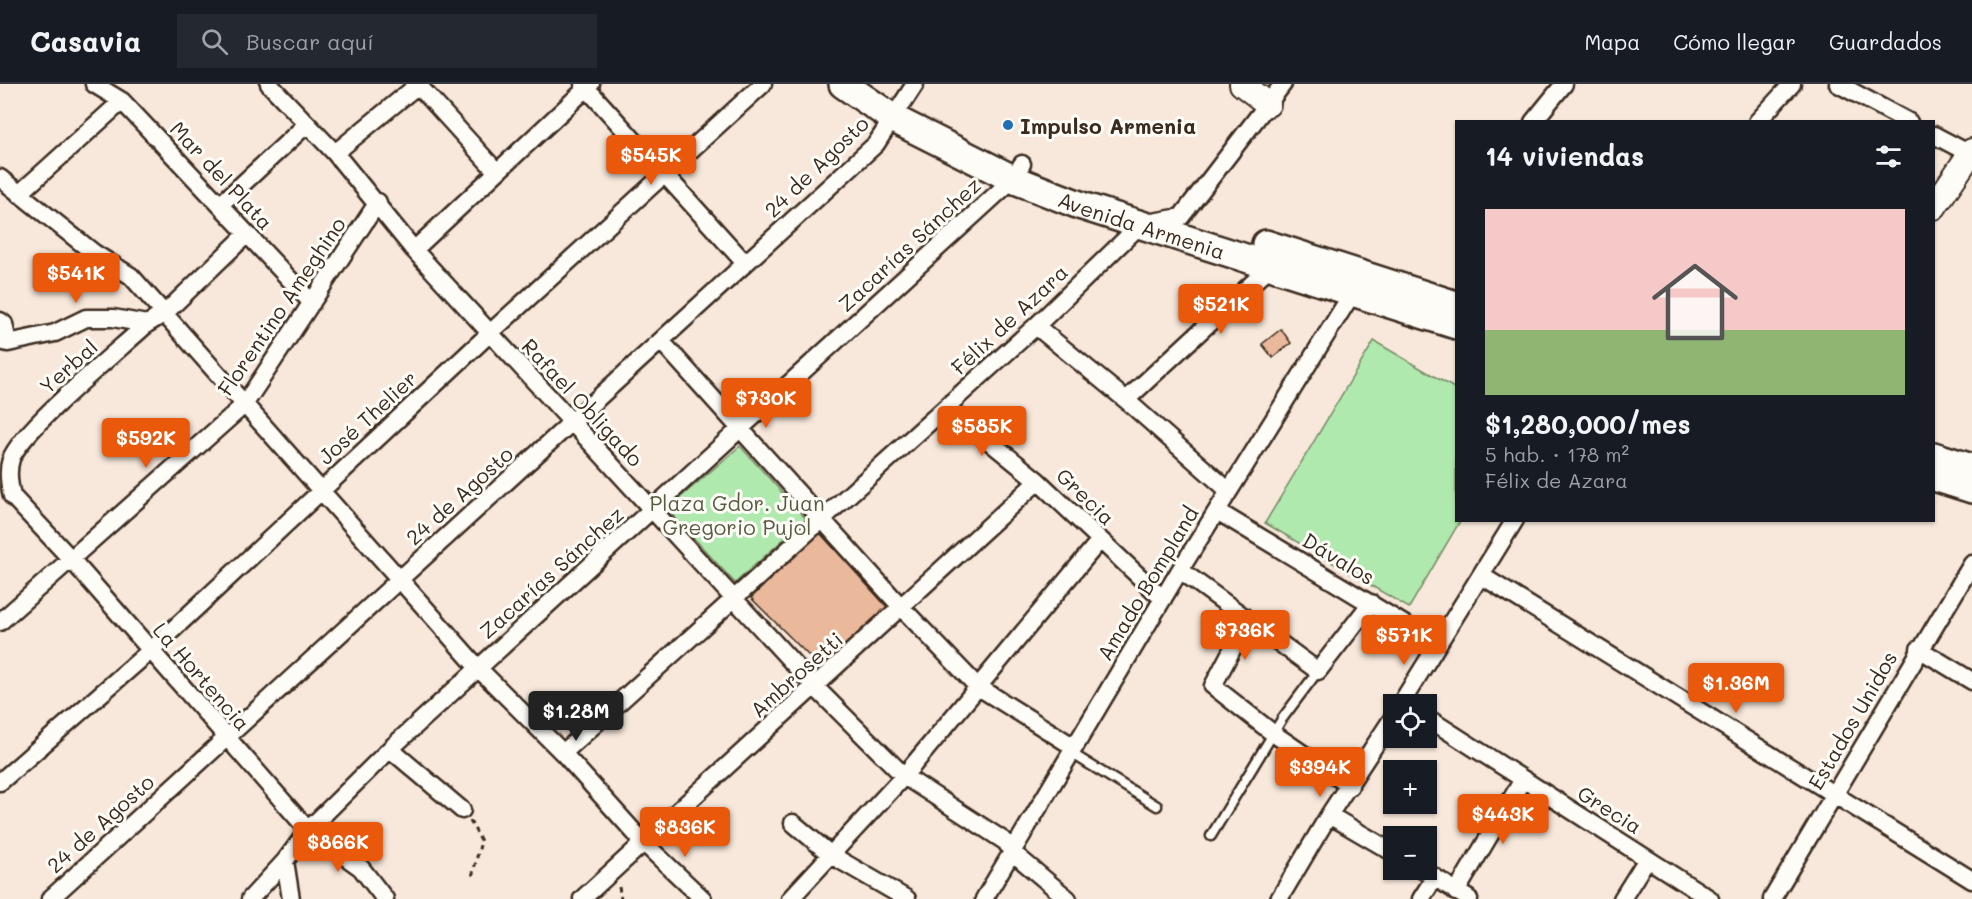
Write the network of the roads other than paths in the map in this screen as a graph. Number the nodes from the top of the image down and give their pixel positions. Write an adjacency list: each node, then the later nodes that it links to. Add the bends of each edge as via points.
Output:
1 (94, 84): 13 (street, Mar del Plata)
2 (269, 84): 19 (street, Rafael Obligado)
3 (419, 84): 21 (street); 23 (street)
4 (763, 84): 25 (street, José Thelier)
5 (843, 84): 14 (main road, Avenida Armenia)
6 (875, 84): 14 (main road, Avenida Armenia)
7 (1242, 84): 15 (street)
8 (1283, 84): 15 (street)
9 (1564, 84): 16 (street)
10 (1792, 84): 17 (street)
11 (1838, 84): 18 (street)
12 (587, 85): 23 (street); 25 (street)
13 (122, 101): 27 (street); 29 (street, Mar del Plata)
14 (904, 102): 24 (main road, Avenida Armenia); 36 (street, 24 de Agosto, via 876,144)
15 (1268, 104): 31 (street)
16 (1535, 120)
17 (1759, 120)
18 (1905, 120)
19 (307, 124): 21 (street, Rafael Obligado); 29 (street)
20 (1935, 136): 22 (street)
21 (335, 153): 28 (street, Rafael Obligado)
22 (1971, 154): 30 (street)
23 (497, 172): 34 (street)
24 (1018, 172): 31 (main road, Avenida Armenia, via 1095,190); 32 (main road, Avenida Armenia, via 1082,206); 52 (street, Zacarías Sánchez)
25 (665, 175): 36 (street); 45 (street, José Thelier)
26 (0, 178): 27 (street)
27 (19, 194): 40 (street, via 93,253 132,276)
28 (378, 202): 34 (street, Rafael Obligado); 38 (street, Florentino Ameghino)
29 (221, 204): 33 (street, Mar del Plata)
30 (1935, 206)
31 (1181, 217): 32 (street); 35 (main road, Avenida Armenia)
32 (1141, 224): 35 (main road, Avenida Armenia); 44 (street, Félix de Azara)
33 (247, 234): 38 (street, Mar del Plata); 40 (street, Yerbal)
34 (414, 250): 45 (street, Rafael Obligado)
35 (1274, 256): 37 (main road, Avenida Armenia); 48 (street)
36 (745, 263): 46 (street, 24 de Agosto)
37 (1355, 283): 39 (main road, Avenida Armenia); 43 (main road, Avenida Armenia); 60 (street, Amado Bompland)
38 (312, 303): 49 (street, Florentino Ameghino)
39 (1455, 305)
40 (165, 313): 42 (street, Yerbal); 49 (street)
41 (0, 321): 47 (street, via 4,324)
42 (147, 324): 47 (street, via 86,318 55,333); 54 (street, Yerbal, via 33,428 11,458)
43 (1455, 325)
44 (1036, 326): 48 (street); 50 (street, Félix de Azara)
45 (490, 333): 51 (street, Rafael Obligado); 59 (street, José Thelier)
46 (662, 341): 51 (street, 24 de Agosto); 52 (street)
47 (4, 342)
48 (1126, 400): 60 (street)
49 (244, 405): 59 (street); 66 (street, Florentino Ameghino)
50 (947, 407): 57 (street, Grecia); 63 (street, Félix de Azara)
51 (573, 422): 61 (street, Rafael Obligado); 70 (street, 24 de Agosto)
52 (740, 430): 61 (street, Zacarías Sánchez); 63 (street)
53 (1935, 456): 55 (main road)
54 (9, 467): 66 (street, La Hortencia, via 12,496)
55 (1972, 468)
56 (1935, 477): 58 (main road)
57 (1038, 481): 65 (street, Grecia); 74 (street, Ambrosetti)
58 (1972, 489)
59 (321, 490): 70 (street); 79 (street, José Thelier)
60 (1229, 491): 62 (street, Amado Bompland)
61 (652, 510): 71 (street, Rafael Obligado); 80 (street, Zacarías Sánchez)
62 (1217, 511): 68 (street, Amado Bompland); 73 (street, Dávalos)
63 (822, 518): 71 (street, Félix de Azara); 74 (street)
64 (1514, 522): 69 (street)
65 (1100, 540): 72 (street, Grecia); 83 (street)
66 (71, 559): 76 (street, Florentino Ameghino); 79 (street, La Hortencia)
67 (1972, 564): 78 (street, Estados Unidos)
68 (1180, 570): 72 (street, Amado Bompland); 75 (street)
69 (1482, 576): 77 (street); 97 (street)
70 (400, 580): 80 (street); 89 (street, 24 de Agosto)
71 (736, 598): 84 (street, Rafael Obligado); 92 (street, Félix de Azara)
72 (1163, 599): 91 (street, Amado Bompland)
73 (1371, 603): 77 (street, Dávalos); 81 (street)
74 (902, 608): 83 (street); 84 (street, Ambrosetti)
75 (1247, 621): 81 (street); 87 (street, via 1213,686)
76 (0, 622)
77 (1437, 644): 85 (street)
78 (1919, 649): 82 (street); 97 (street, Estados Unidos)
79 (150, 651): 89 (street, La Hortencia); 95 (street, José Thelier)
80 (479, 669): 90 (street, Zacarías Sánchez); 92 (street)
81 (1318, 670): 87 (lane)
82 (1972, 681)
83 (977, 686): 91 (street); 93 (street)
84 (815, 687): 93 (street, Rafael Obligado); 104 (street, Ambrosetti)
85 (1408, 694)
86 (1437, 724): 94 (street, Grecia)
87 (1274, 734): 96 (street); 103 (lane)
88 (1383, 735): 96 (street)
89 (227, 738): 102 (street, La Hortencia); 114 (street, 24 de Agosto)
90 (390, 749): 99 (street); 102 (street, Zacarías Sánchez)
91 (1073, 750): 98 (lane); 106 (street, Amado Bompland)
92 (563, 753): 104 (street)
93 (904, 776): 106 (street, Rafael Obligado, via 1006,842); 107 (street)
94 (1522, 781): 108 (street, Grecia); 113 (street)
95 (0, 782)
96 (1350, 786): 100 (street)
97 (1833, 795): 112 (street); 128 (street, Estados Unidos)
98 (1157, 806)
99 (462, 810)
100 (1329, 815): 105 (street); 124 (street)
101 (793, 823): 107 (street)
102 (308, 830): 109 (street, Zacarías Sánchez); 117 (street, La Hortencia, via 361,868)
103 (1211, 836)
104 (644, 843): 118 (street, Ambrosetti); 119 (street)
105 (1383, 847)
106 (1012, 852): 122 (street, Amado Bompland); 123 (street, Rafael Obligado)
107 (831, 855): 120 (street); 121 (street)
108 (1647, 859): 126 (street); 127 (street, Grecia)
109 (285, 861): 115 (street, Zacarías Sánchez); 116 (street)
110 (1437, 879): 113 (street)
111 (1427, 880): 125 (street)
112 (1972, 880)
113 (1463, 895)
114 (50, 899)
115 (250, 899)
116 (291, 899)
117 (385, 899)
118 (582, 899)
119 (703, 899)
120 (790, 899)
121 (908, 899)
122 (984, 899)
123 (1068, 899)
124 (1280, 899)
125 (1421, 899)
126 (1622, 899)
127 (1710, 899)
128 (1772, 899)

